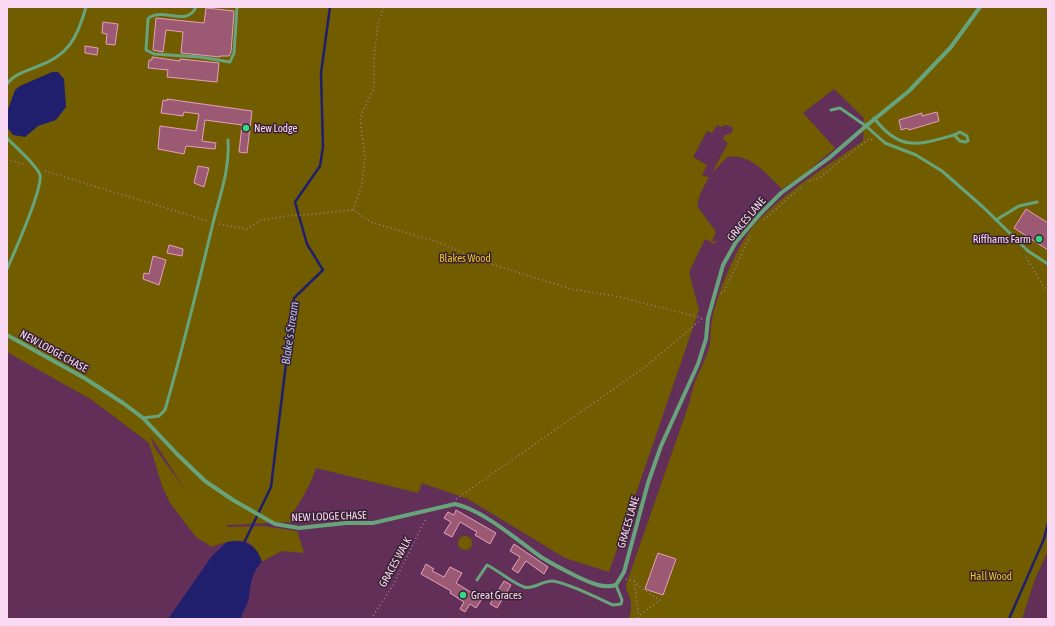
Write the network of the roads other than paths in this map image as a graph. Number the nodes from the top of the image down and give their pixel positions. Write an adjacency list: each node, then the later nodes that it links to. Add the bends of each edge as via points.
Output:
1 (86, 7): 5 (lane, via 79,30 65,51 44,64 23,72)
2 (196, 7): 3 (lane, via 188,17 150,17 146,50 154,54 230,62 234,53)
3 (237, 7)
4 (980, 7): 7 (street, GRACES LANE, via 931,68 909,91)
5 (7, 84)
6 (831, 110): 8 (lane, via 840,108)
7 (874, 118): 8 (street, GRACES LANE); 9 (lane, via 883,130 902,142 919,144)
8 (866, 126): 13 (lane, via 885,143 916,155 942,171); 19 (street, GRACES LANE, via 829,158 781,193 736,242 723,265 698,364 661,446 621,578)
9 (954, 135)
10 (7, 138): 15 (lane, via 40,175 40,182)
11 (228, 140): 17 (lane, via 229,155 224,184 186,338 165,410 159,416)
12 (1037, 202): 13 (lane, via 1020,206)
13 (996, 220): 14 (lane, via 1028,251)
14 (1048, 264)
15 (7, 269)
16 (7, 335): 17 (street, NEW LODGE CHASE, via 86,379)
17 (143, 418): 19 (street, NEW LODGE CHASE, via 205,481 276,524 299,528 373,523 451,504 462,505 560,568 607,588)
18 (477, 580): 19 (lane, via 487,565 522,586 529,588 542,582 553,581 613,605 621,604 622,600)
19 (616, 585)

